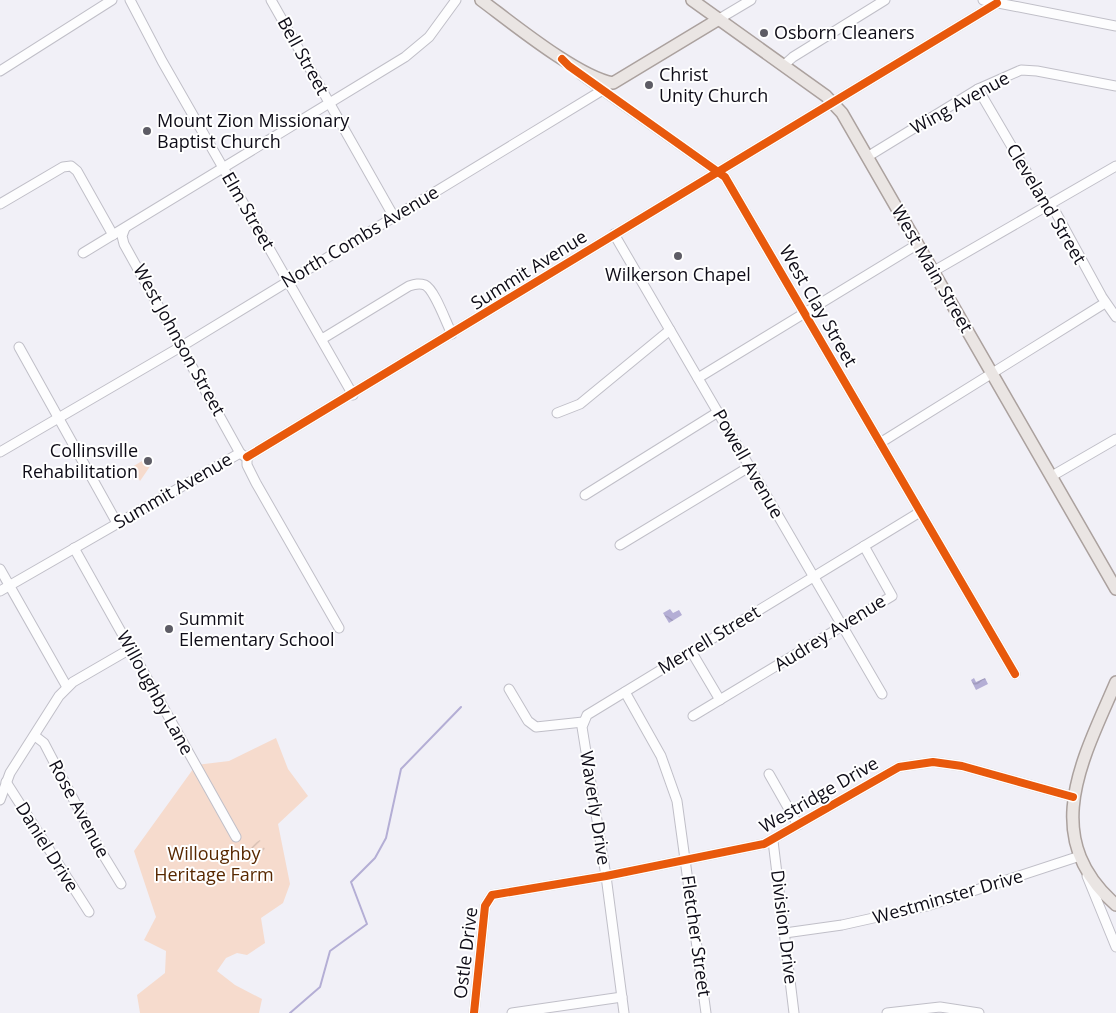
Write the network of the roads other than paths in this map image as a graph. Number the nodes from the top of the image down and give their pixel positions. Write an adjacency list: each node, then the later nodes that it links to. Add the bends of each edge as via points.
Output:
1 (112, 0): 15 (street)
2 (130, 0): 24 (street, Elm Street)
3 (271, 0): 21 (street, Bell Street)
4 (456, 0): 21 (street, via 418,48)
5 (481, 0): 13 (main road, West Clay Street)
6 (692, 0): 11 (main road, West Main Street)
7 (751, 0): 11 (street)
8 (885, 0): 14 (street)
9 (983, 0): 10 (street)
10 (997, 4): 12 (street); 20 (street, Summit Avenue)
11 (718, 19): 14 (main road, West Main Street); 16 (main road, North Combs Avenue)
12 (1116, 26)
13 (562, 59): 16 (main road, West Clay Street); 19 (street, West Clay Street)
14 (784, 65): 20 (main road, West Main Street)
15 (0, 71)
16 (613, 83): 19 (street, North Combs Avenue)
17 (1116, 86): 18 (street, Wing Avenue, via 1029,70 1010,74)
18 (978, 89): 22 (street, Wing Avenue); 27 (street, Cleveland Street)
19 (603, 90): 25 (street, West Clay Street); 28 (street, North Combs Avenue)
20 (833, 103): 22 (main road, West Main Street); 25 (street, Summit Avenue)
21 (329, 104): 24 (street); 28 (street, Bell Street)
22 (867, 157): 32 (main road, West Main Street)
23 (1116, 166): 27 (street)
24 (223, 168): 29 (street); 35 (street, Elm Street)
25 (719, 171): 30 (street, Summit Avenue); 37 (street, West Clay Street)
26 (0, 204): 31 (street, via 63,167 71,166 77,171)
27 (1046, 205): 34 (street); 36 (street, Cleveland Street, via 1054,211)
28 (394, 217): 35 (street, North Combs Avenue)
29 (125, 228): 31 (street); 42 (street, West Johnson Street, via 124,244)
30 (614, 234): 39 (street, Powell Avenue); 40 (street, Summit Avenue)
31 (113, 235): 33 (street)
32 (918, 244): 34 (main road, West Main Street); 37 (street)
33 (83, 253)
34 (934, 271): 44 (main road, West Main Street)
35 (288, 281): 41 (street, Elm Street); 42 (street, North Combs Avenue)
36 (1105, 303): 38 (street, Cleveland Street); 44 (street)
37 (805, 313): 45 (street); 51 (street, West Clay Street)
38 (1116, 318)
39 (670, 330): 45 (street, Powell Avenue); 48 (street, via 580,404)
40 (452, 334): 41 (street, via 433,295 426,286 418,283); 46 (street, Summit Avenue)
41 (322, 339): 46 (street, Elm Street)
42 (182, 346): 49 (street, North Combs Avenue); 53 (street, West Johnson Street)
43 (19, 347): 49 (street)
44 (993, 374): 51 (street); 55 (main road, West Main Street)
45 (698, 378): 47 (street, Powell Avenue)
46 (353, 395): 53 (street, Summit Avenue)
47 (718, 412): 54 (street, Powell Avenue); 56 (street)
48 (557, 413)
49 (58, 418): 52 (street, North Combs Avenue); 58 (street)
50 (1116, 440): 55 (street)
51 (880, 443): 57 (street, West Clay Street)
52 (0, 452)
53 (243, 455): 58 (street, Summit Avenue); 68 (street, West Johnson Street)
54 (749, 466): 59 (street); 63 (street, Powell Avenue)
55 (1052, 476): 65 (main road, West Main Street)
56 (585, 495)
57 (920, 512): 60 (street, Merrell Street); 71 (street, West Clay Street)
58 (117, 523): 61 (street, Summit Avenue)
59 (620, 545)
60 (864, 546): 63 (street, Merrell Street); 67 (street, Audrey Avenue, via 892,596)
61 (74, 548): 64 (street, Summit Avenue); 69 (street, Willoughby Lane)
62 (0, 569): 64 (street)
63 (813, 577): 67 (street, Powell Avenue); 70 (street, Merrell Street)
64 (9, 586): 66 (street, Summit Avenue); 73 (street)
65 (1116, 589)
66 (0, 591)
67 (842, 626): 76 (street, Powell Avenue); 77 (street, Audrey Avenue)
68 (340, 628)
69 (130, 649): 73 (street); 86 (street, Willoughby Lane)
70 (692, 651): 75 (street, Merrell Street); 77 (street)
71 (1015, 674)
72 (1116, 682): 83 (main road, via 1082,761)
73 (67, 687): 80 (street)
74 (509, 689): 79 (street, via 528,721 536,727)
75 (624, 692): 79 (street, Merrell Street, via 587,715); 88 (street, Fletcher Street, via 668,770 677,801)
76 (882, 694)
77 (720, 700): 78 (street, Audrey Avenue)
78 (693, 716)
79 (583, 722): 90 (street, Waverly Drive)
80 (35, 736): 82 (street); 91 (street, Rose Avenue, via 44,742)
81 (768, 774): 85 (street)
82 (6, 782): 84 (street); 94 (street, Daniel Drive)
83 (1073, 797): 85 (street, Westridge Drive, via 962,766 920,762 888,772); 89 (main road, via 1073,827)
84 (0, 800)
85 (798, 825): 87 (street, Westridge Drive)
86 (236, 837)
87 (772, 841): 88 (street, Westridge Drive); 96 (street, Division Drive)
88 (686, 860): 90 (street, Westridge Drive); 102 (street, Fletcher Street)
89 (1082, 861): 93 (main road, via 1101,890); 95 (street); 96 (street, Westminster Drive, via 927,906 842,925)
90 (606, 876): 92 (street, Westridge Drive); 98 (street, Waverly Drive)
91 (121, 884)
92 (490, 897): 99 (street, Ostle Drive, via 485,906)
93 (1116, 905)
94 (89, 912)
95 (1113, 930): 97 (street)
96 (785, 933): 103 (street, Division Drive)
97 (1116, 947)
98 (622, 997): 100 (street); 101 (street, Waverly Drive)
99 (474, 1013)
100 (512, 1013)
101 (624, 1013)
102 (706, 1013)
103 (794, 1013)
104 (887, 1013): 105 (street, via 940,1007)
105 (979, 1013)

